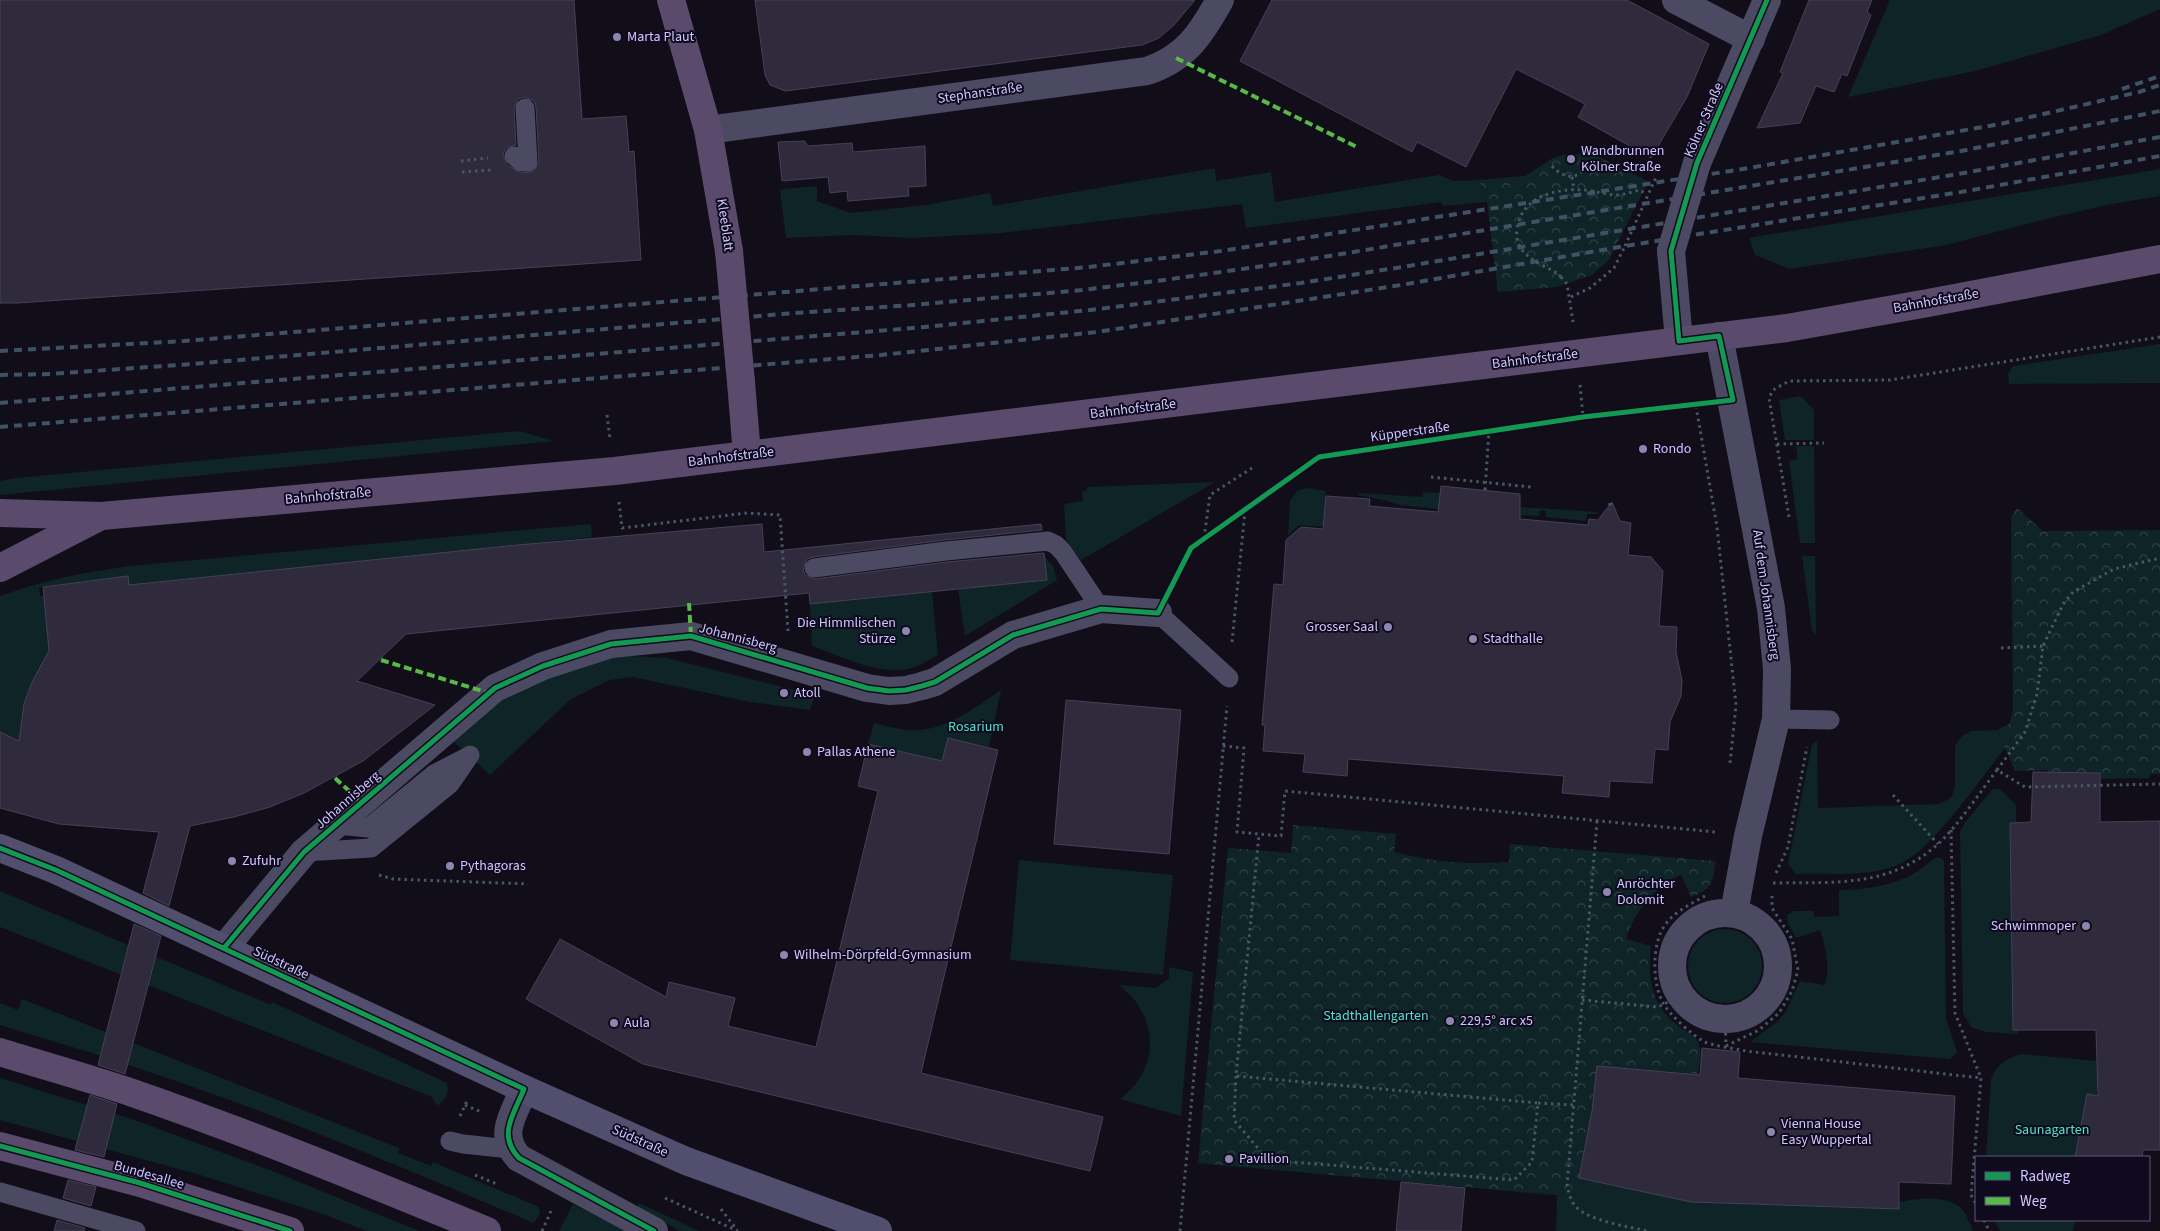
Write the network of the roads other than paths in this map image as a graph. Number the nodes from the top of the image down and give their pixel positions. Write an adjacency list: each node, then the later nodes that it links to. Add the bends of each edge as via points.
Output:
1 (671, 0): 7 (main road, Kleeblatt)
2 (1220, 0): 7 (street, Stephanstraße, via 1189,47 1164,65 1148,71)
3 (1676, 0): 5 (street)
4 (1767, 0): 5 (street, Kölner Straße)
5 (1751, 39): 11 (street, Kölner Straße, bridge, via 1697,164 1671,251)
6 (524, 108): 8 (lane, via 528,162)
7 (708, 130): 12 (main road, Kleeblatt, bridge, via 729,251)
8 (517, 162)
9 (2160, 259): 10 (main road, Bahnhofstraße, via 1928,304)
10 (1719, 336): 11 (main road, Bahnhofstraße); 20 (street, Auf dem Johannisberg, via 1771,608 1777,669)
11 (1679, 341): 12 (main road, Bahnhofstraße)
12 (747, 456): 14 (main road, Bahnhofstraße, via 615,471)
13 (0, 513): 14 (main road, Bahnhofstraße)
14 (101, 516): 15 (main road, Bahnhofstraße)
15 (0, 568)
16 (814, 568): 17 (lane, via 1048,541 1063,552)
17 (1101, 609): 18 (street, Johannisberg); 22 (street, Johannisberg, via 1013,635 935,682 906,690 867,688 692,636 611,644 543,666 495,688)
18 (1158, 613): 19 (lane)
19 (1229, 678)
20 (1776, 719): 21 (lane); 25 (street, Auf dem Johannisberg, via 1748,836)
21 (1830, 720)
22 (337, 824): 24 (street, Johannisberg); 24 (lane, via 368,828 434,774 470,755 450,784 371,848)
23 (0, 848): 26 (street, Südstraße, via 56,870)
24 (304, 852): 26 (street, Johannisberg)
25 (1734, 913): 25 (street, via 1764,930 1774,945 1777,979 1770,996 1726,1033 1708,1018 1672,1000 1671,962 1675,944 1699,919 1716,913)
26 (224, 948): 28 (street, Südstraße)
27 (0, 1052): 35 (main road, via 217,1124)
28 (524, 1089): 31 (street, via 508,1124); 37 (street, Südstraße, via 686,1161)
29 (450, 1141): 31 (lane)
30 (0, 1146): 34 (main road, Bundesallee, via 140,1183)
31 (510, 1149): 36 (street, via 519,1158)
32 (0, 1192): 33 (lane)
33 (136, 1231)
34 (290, 1231)
35 (487, 1231)
36 (654, 1231)
37 (878, 1231)

